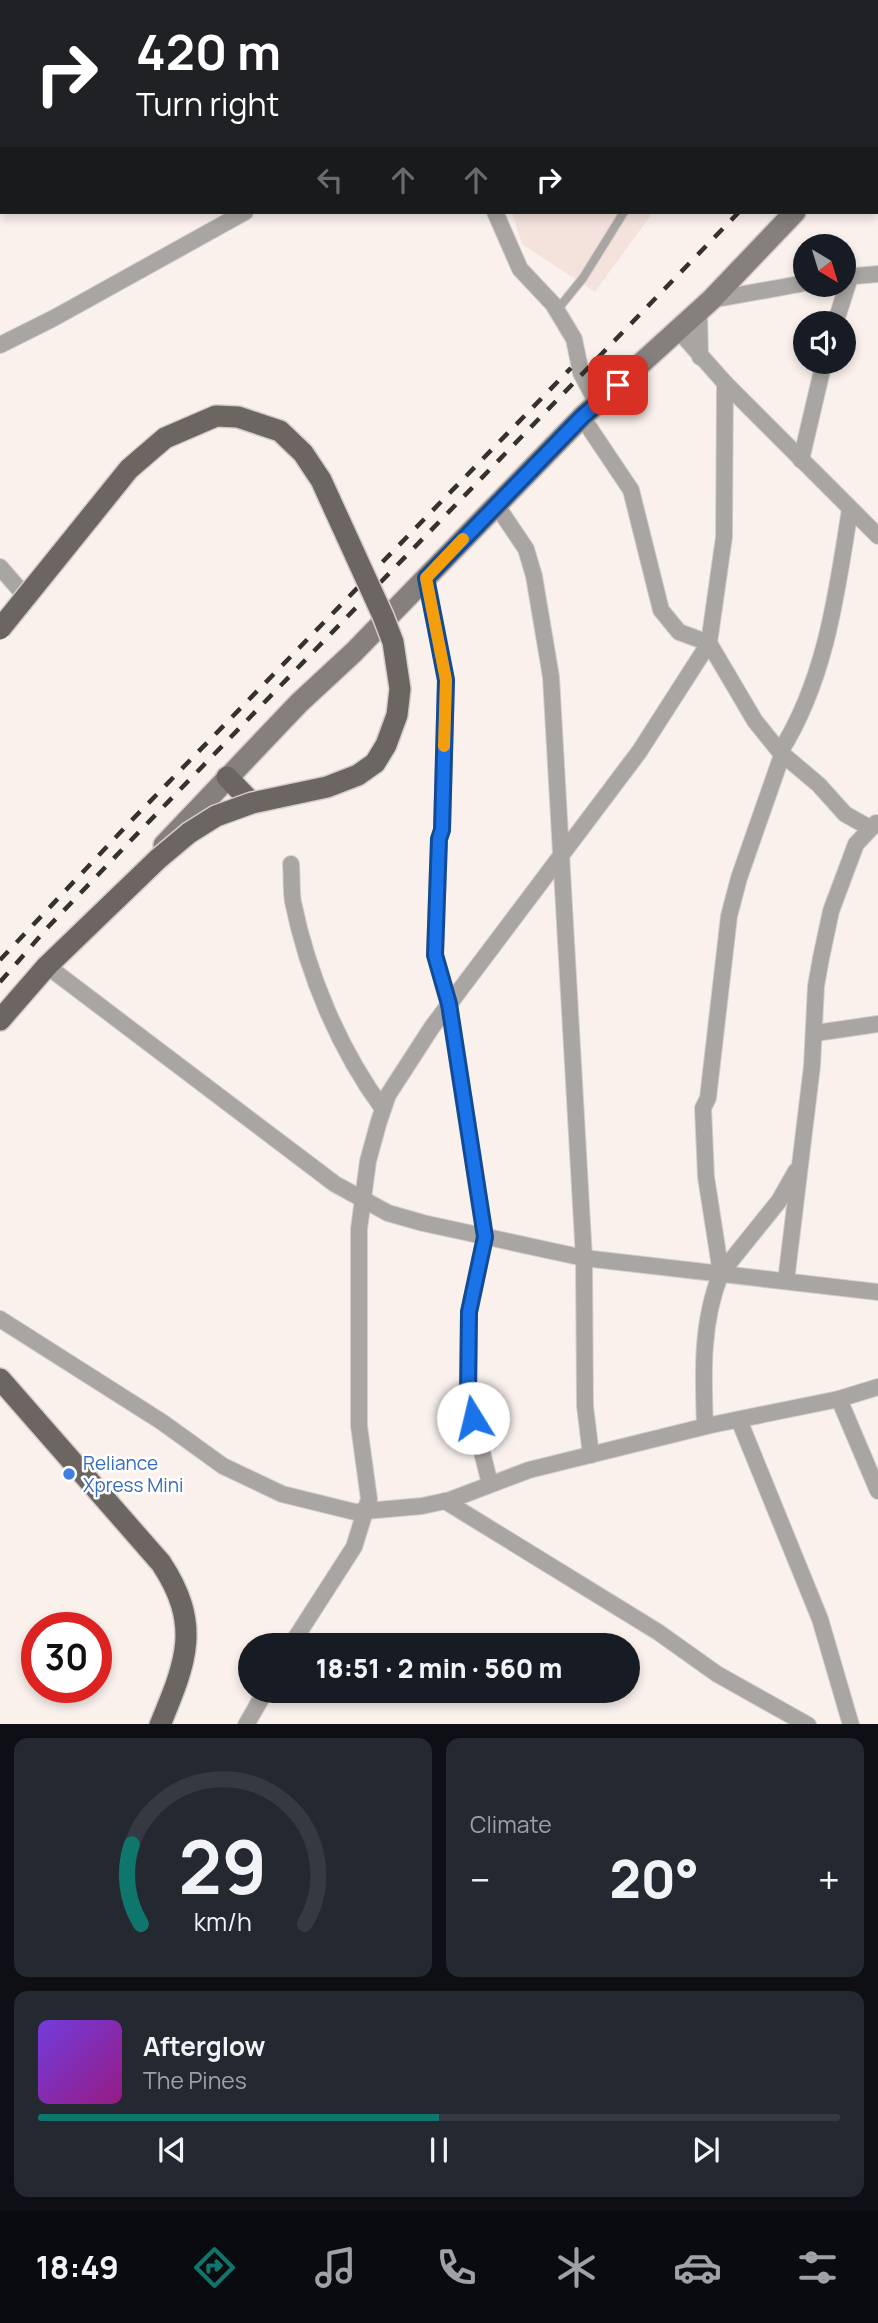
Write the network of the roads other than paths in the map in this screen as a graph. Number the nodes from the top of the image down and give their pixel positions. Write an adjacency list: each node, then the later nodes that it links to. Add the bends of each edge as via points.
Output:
1 (241, 214): 11 (street)
2 (496, 214): 9 (street, via 520,269)
3 (623, 214): 9 (lane, via 583,278)
4 (793, 214): 8 (main road)
5 (878, 274): 6 (street)
6 (856, 276)
7 (793, 286): 8 (street)
8 (705, 306): 10 (main road); 12 (street)
9 (556, 310): 15 (street, via 574,339)
10 (678, 330): 12 (street); 15 (main road)
11 (0, 345)
12 (700, 357): 14 (street)
13 (821, 374): 16 (street)
14 (725, 383): 16 (street); 24 (street, via 724,537)
15 (590, 410): 17 (main road); 24 (street, via 631,490 661,610 679,632)
16 (801, 460): 18 (street)
17 (497, 506): 21 (main road); 29 (street, via 526,549 534,576 551,677)
18 (850, 509): 19 (street); 25 (street, via 826,642)
19 (878, 536)
20 (0, 568): 22 (street)
21 (426, 578): 26 (main road); 33 (street, via 446,680 435,955)
22 (26, 597): 23 (main road, bridge); 27 (main road, bridge, via 129,469 165,438 216,416 238,417 280,431 303,453 321,480 393,642 400,689 397,715 374,763 327,787)
23 (0, 629)
24 (709, 643): 25 (street, via 755,721); 29 (street, via 639,752)
25 (781, 754): 28 (street, via 845,814); 42 (street, via 729,916 708,1098 703,1108 706,1177)
26 (227, 777): 27 (main road); 31 (main road)
27 (252, 803): 31 (main road, bridge, via 216,816 189,833)
28 (874, 825): 36 (street, via 856,844 831,911 816,986)
29 (561, 856): 33 (street); 41 (street)
30 (291, 864): 37 (street, via 293,900 314,975 339,1038)
31 (101, 913): 32 (main road)
32 (47, 966): 34 (main road); 39 (street, via 335,1184)
33 (449, 1004): 37 (street); 40 (street)
34 (0, 1020)
35 (878, 1024): 36 (street)
36 (816, 1032): 38 (street)
37 (383, 1109): 39 (street)
38 (799, 1166): 42 (street, via 779,1201); 43 (street)
39 (363, 1200): 40 (street, via 388,1213); 55 (street, via 359,1426 369,1499)
40 (485, 1237): 41 (street); 52 (street, via 469,1312 468,1396)
41 (584, 1258): 42 (street); 51 (street, via 585,1406)
42 (721, 1273): 43 (street); 50 (street, via 705,1337)
43 (786, 1281): 44 (street)
44 (878, 1292)
45 (0, 1319): 55 (street, via 237,1474 282,1494)
46 (0, 1380): 58 (main road, via 161,1563 177,1592 186,1625 186,1647 182,1671)
47 (878, 1387): 48 (street)
48 (839, 1399): 49 (street); 53 (street)
49 (739, 1420): 50 (street); 61 (street, via 820,1619)
50 (705, 1426): 51 (street)
51 (591, 1455): 52 (street)
52 (490, 1484): 54 (street)
53 (878, 1491)
54 (445, 1501): 55 (street); 60 (street, via 754,1697)
55 (366, 1511): 56 (street, via 354,1547)
56 (299, 1633)
57 (258, 1703): 59 (street)
58 (160, 1724)
59 (246, 1724)
60 (808, 1724)
61 (851, 1724)

